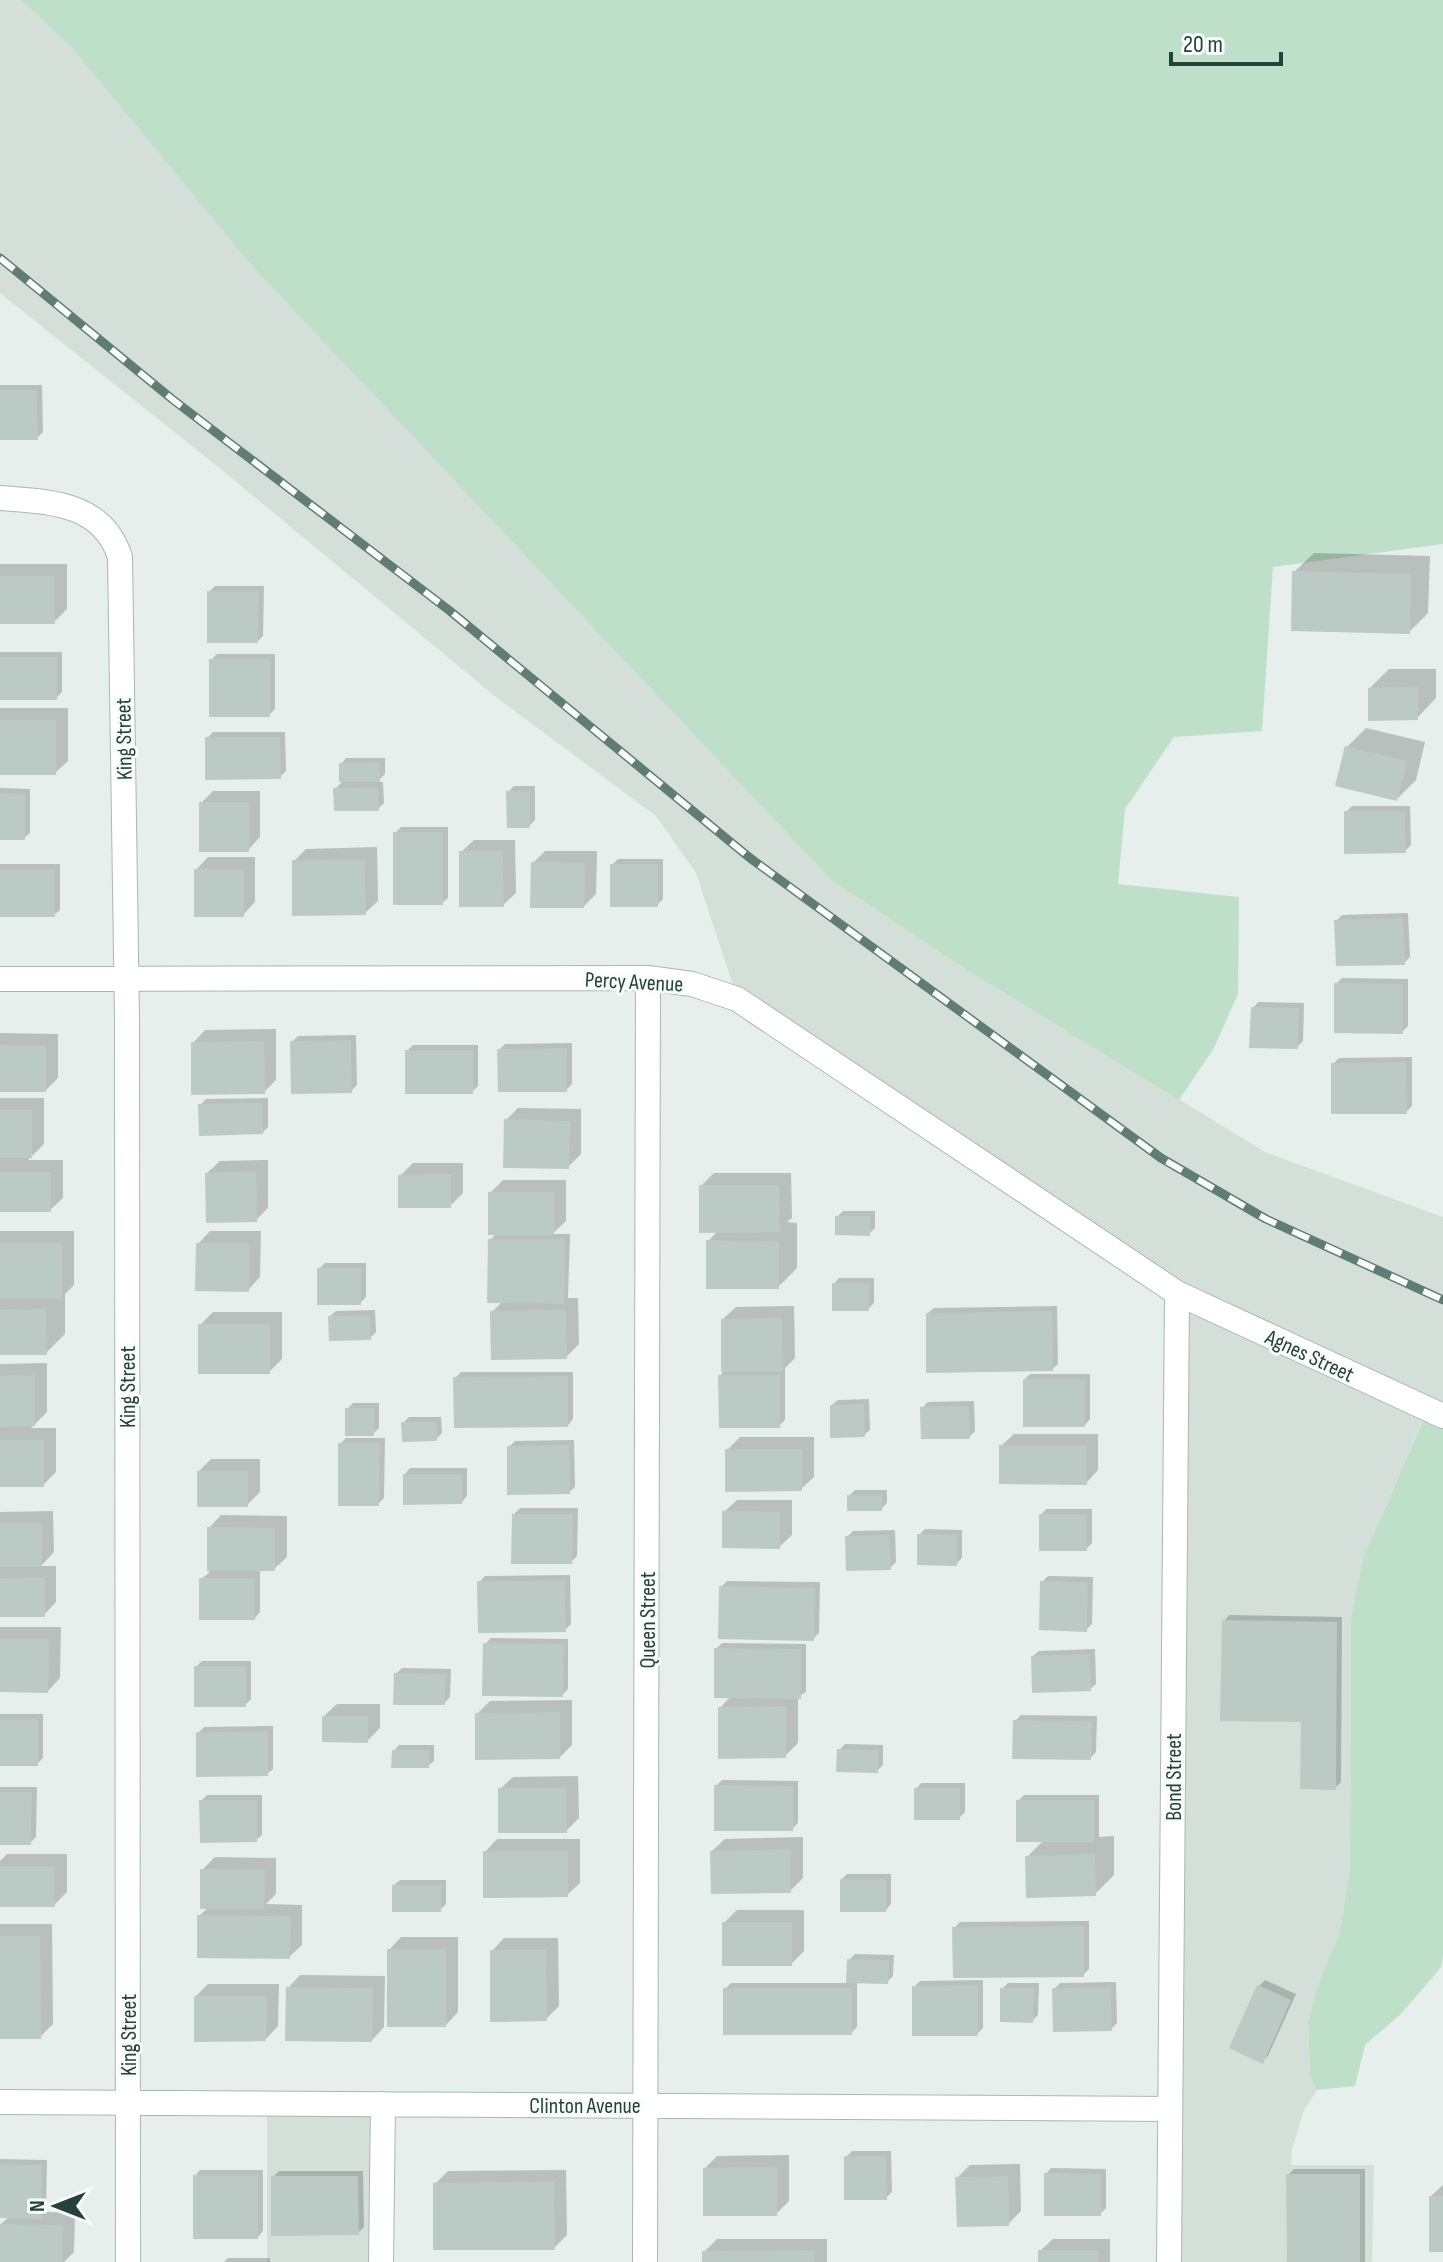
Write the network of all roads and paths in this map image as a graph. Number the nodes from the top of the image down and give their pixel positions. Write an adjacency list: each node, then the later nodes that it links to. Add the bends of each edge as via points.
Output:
1 (0, 498): 4 (street, King Street, via 69,507 97,520 114,537 120,557)
2 (648, 978): 4 (street, Percy Avenue); 5 (street, Percy Avenue, via 692,984 737,999); 10 (street, Queen Street)
3 (0, 979): 4 (street, Percy Avenue)
4 (127, 980): 8 (street, King Street)
5 (1177, 1293): 6 (street, Agnes Street); 11 (street, Bond Street)
6 (1443, 1416)
7 (0, 2102): 8 (street, Clinton Avenue)
8 (128, 2103): 9 (street, Clinton Avenue); 12 (street, King Street)
9 (383, 2104): 10 (street, Clinton Avenue); 13 (street)
10 (646, 2106): 11 (street, Clinton Avenue); 14 (street, Queen Street)
11 (1170, 2109): 15 (street, Bond Street)
12 (128, 2262)
13 (381, 2262)
14 (645, 2262)
15 (1169, 2262)

